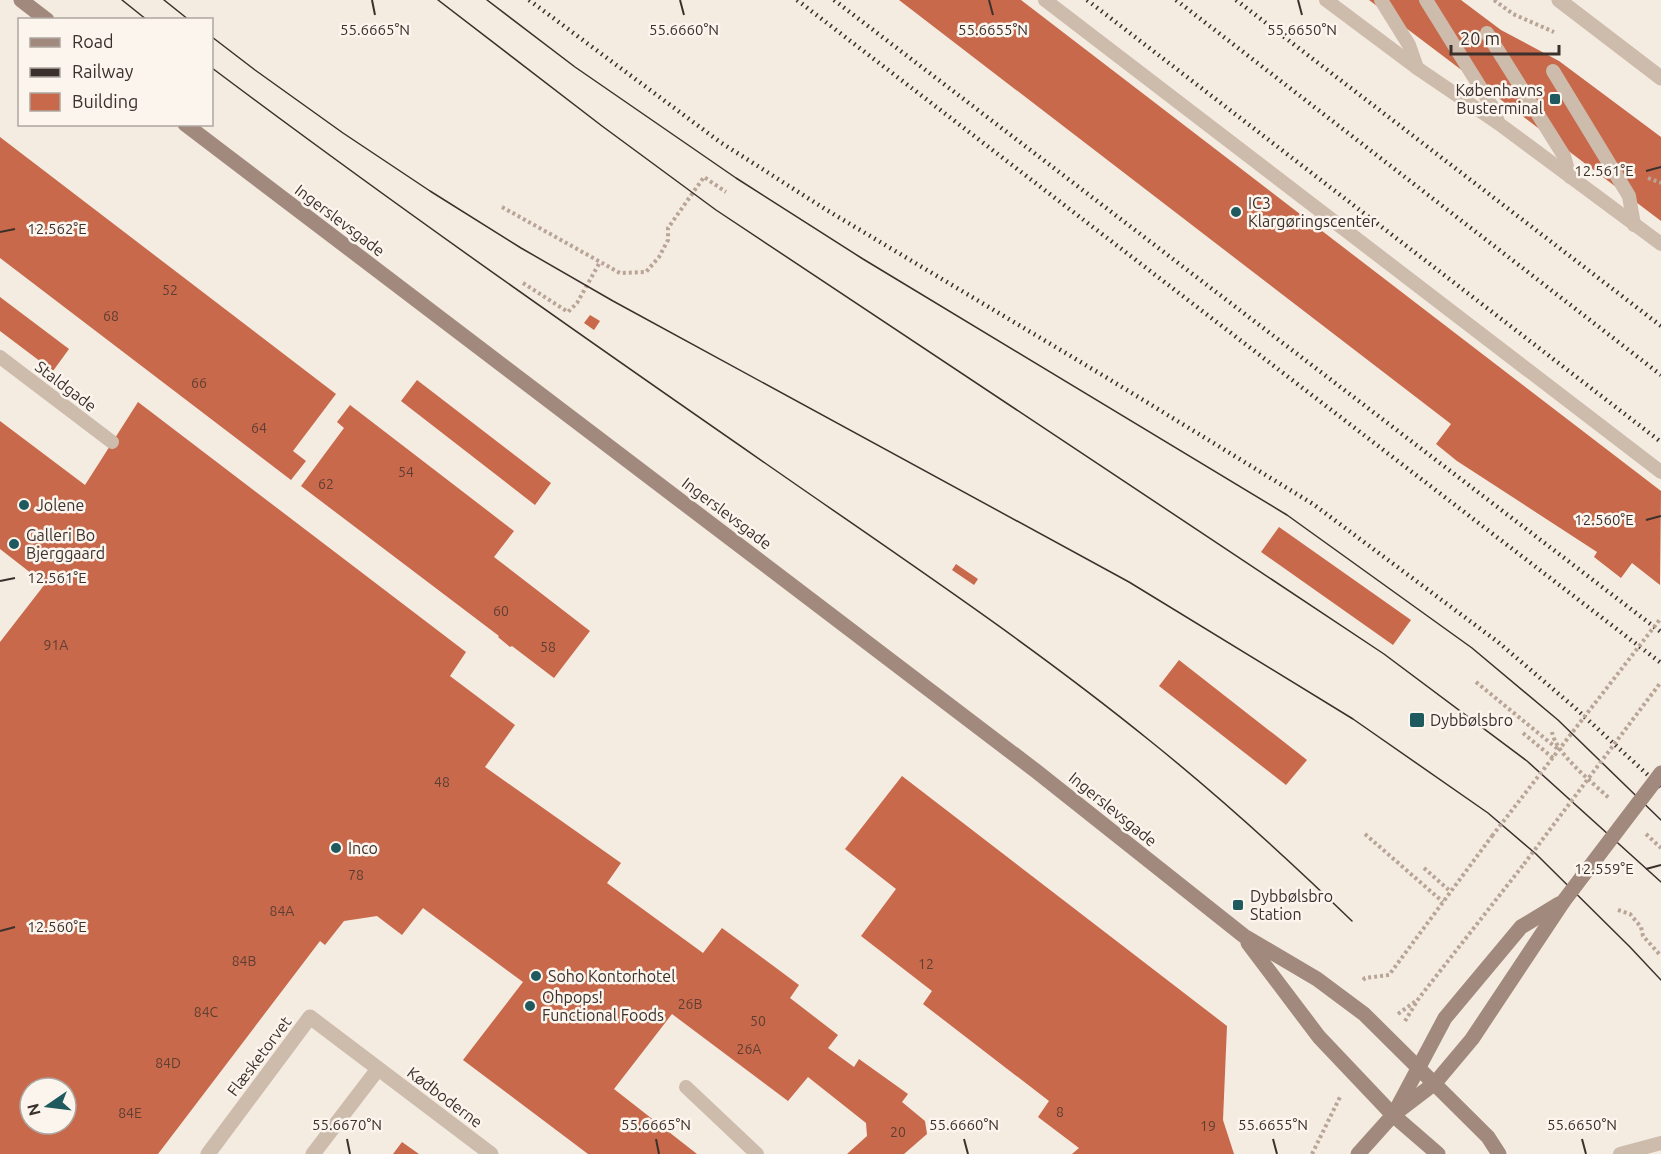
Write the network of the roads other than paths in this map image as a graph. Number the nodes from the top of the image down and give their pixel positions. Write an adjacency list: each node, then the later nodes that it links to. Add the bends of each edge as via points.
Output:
1 (21, 0): 7 (street)
2 (1045, 0): 19 (lane)
3 (1381, 0): 9 (lane, via 1409,45)
4 (1425, 0): 12 (lane, via 1495,111)
5 (1559, 0): 11 (street)
6 (1332, 2): 9 (lane)
7 (44, 18)
8 (1487, 33): 14 (lane, via 1564,156)
9 (1417, 68): 12 (lane)
10 (1553, 71): 15 (lane, via 1629,196)
11 (1661, 78)
12 (1498, 123): 14 (lane)
13 (188, 126): 22 (street, Ingerslevsgade, via 1036,771)
14 (1570, 177): 15 (lane)
15 (1634, 225): 16 (lane)
16 (1661, 244)
17 (0, 357): 18 (lane, Staldgade)
18 (112, 442)
19 (1661, 472)
20 (1661, 773): 21 (street, bridge)
21 (1563, 902): 23 (street, via 1521,927 1445,1018); 25 (street, via 1472,1039)
22 (1244, 936): 23 (street, Ingerslevsgade, via 1317,979 1364,1014); 27 (street, Ingerslevsgade, via 1319,1037)
23 (1419, 1067): 25 (street, Ingerslevsgade); 27 (street)
24 (378, 1069): 29 (street, Flæsketorvet, via 310,1017); 30 (street); 31 (street, Kødboderne)
25 (1435, 1083): 27 (street); 35 (street, Ingerslevsgade, via 1488,1137)
26 (686, 1086): 32 (lane)
27 (1393, 1115): 33 (street); 34 (street, Ingerslevsgade)
28 (1661, 1143): 36 (lane)
29 (208, 1154)
30 (313, 1154)
31 (491, 1154)
32 (757, 1154)
33 (1358, 1154)
34 (1438, 1154)
35 (1499, 1154)
36 (1620, 1154)

